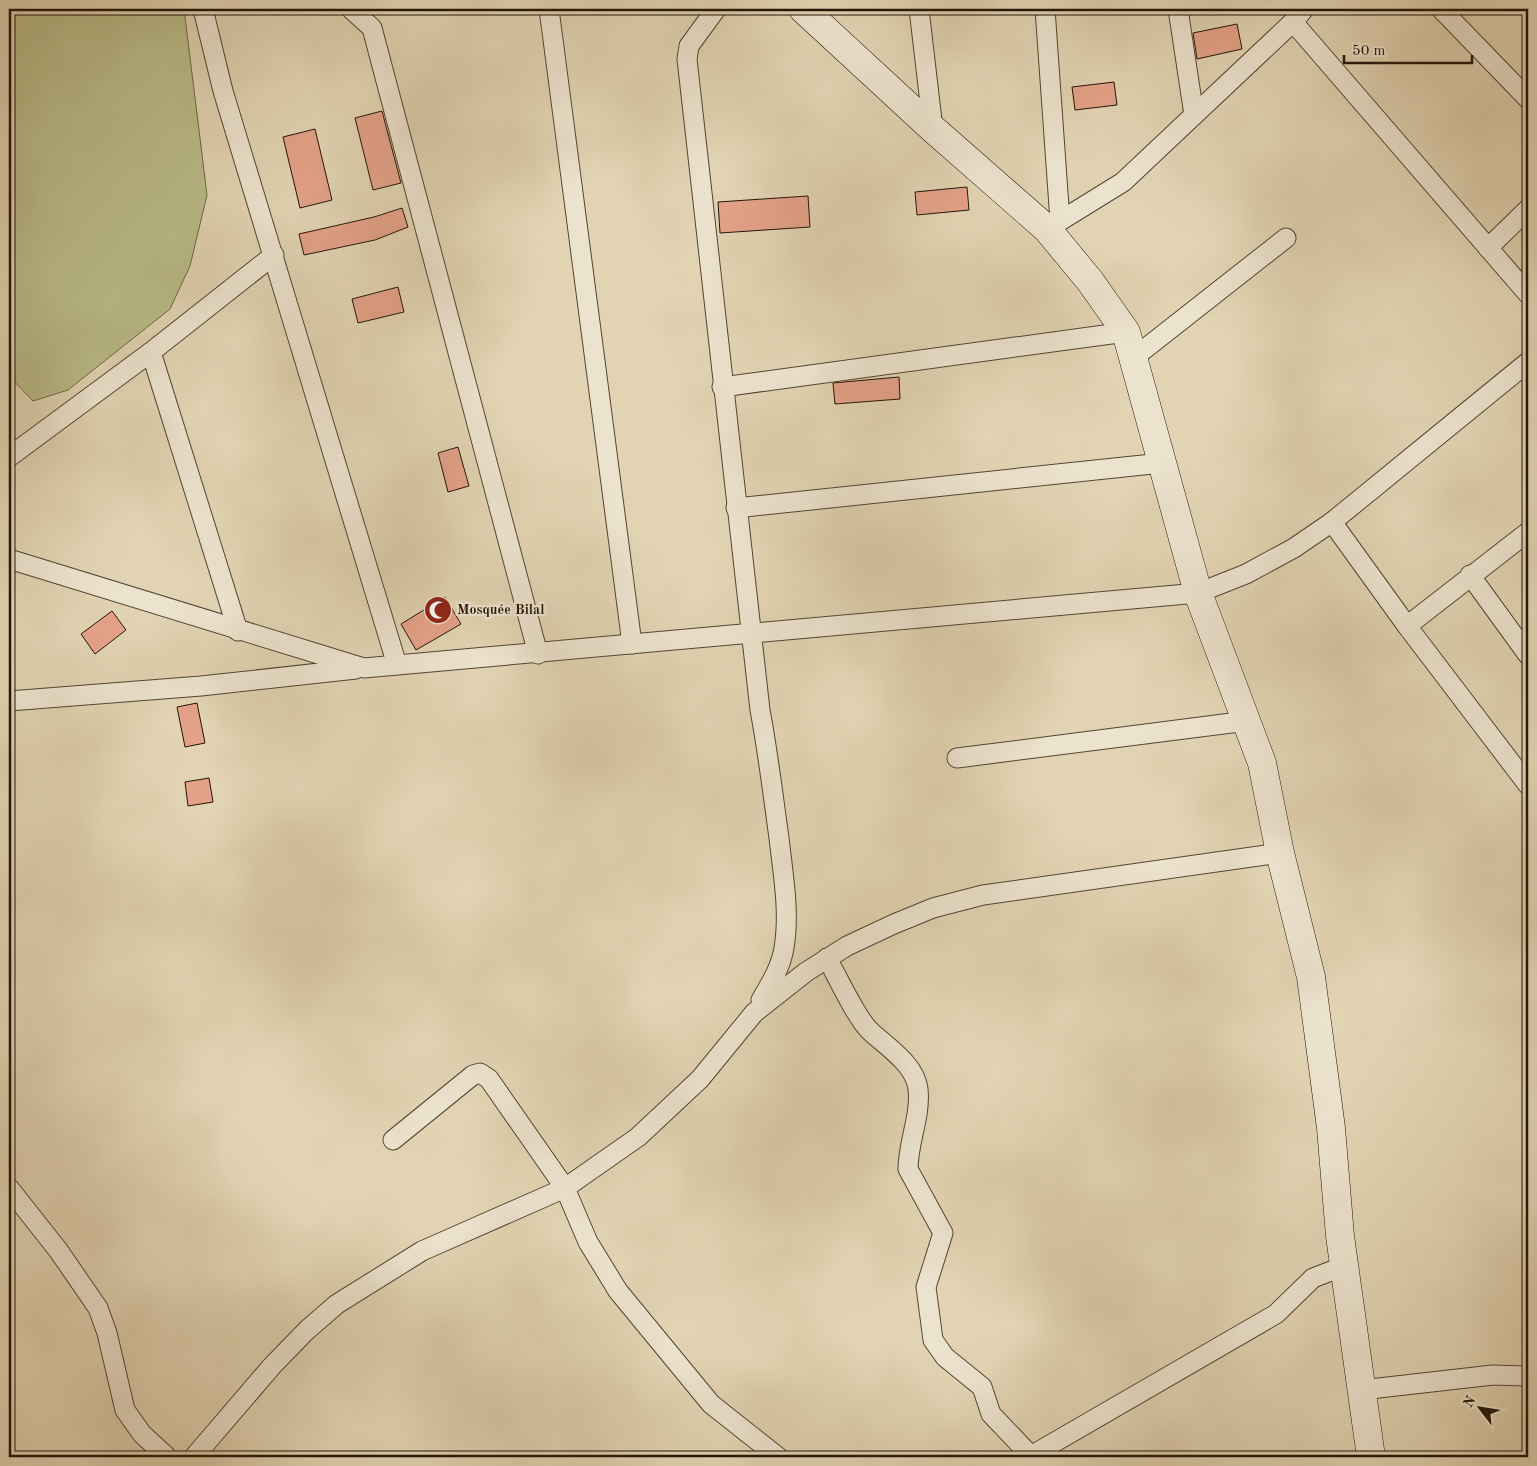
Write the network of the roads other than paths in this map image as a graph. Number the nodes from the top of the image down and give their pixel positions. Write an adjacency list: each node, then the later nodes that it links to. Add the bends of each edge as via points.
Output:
1 (203, 9): 18 (street, via 223,91)
2 (351, 9): 37 (street, via 372,28)
3 (549, 9): 36 (street)
4 (716, 9): 24 (street, via 690,46 687,58)
5 (803, 9): 13 (main road)
6 (919, 9): 13 (street)
7 (1045, 9): 15 (street)
8 (1178, 9): 12 (street)
9 (1451, 12): 11 (street)
10 (1299, 15): 12 (street); 17 (street)
11 (1528, 99)
12 (1194, 115): 15 (street, via 1122,182)
13 (933, 129): 15 (main road)
14 (1528, 209): 17 (street)
15 (1053, 225): 20 (main road)
16 (1286, 238): 22 (street)
17 (1488, 248): 19 (street)
18 (274, 255): 21 (street); 39 (street)
19 (1528, 294)
20 (1126, 332): 22 (main road); 24 (street)
21 (152, 352): 25 (street); 34 (street)
22 (1132, 359): 26 (main road)
23 (1528, 362): 28 (street)
24 (722, 387): 27 (street)
25 (9, 457)
26 (1162, 463): 27 (street); 32 (main road)
27 (736, 508): 35 (street)
28 (1332, 522): 32 (street, via 1294,548 1246,574); 33 (street)
29 (1528, 532): 31 (street)
30 (9, 559): 34 (street)
31 (1470, 575): 33 (street); 38 (street)
32 (1198, 593): 35 (street); 42 (main road)
33 (1407, 626): 44 (street)
34 (238, 631): 40 (street)
35 (752, 635): 36 (street); 47 (street, via 783,872 786,921 780,964)
36 (632, 644): 37 (street)
37 (538, 654): 39 (street)
38 (1528, 655)
39 (397, 665): 40 (street)
40 (364, 668): 41 (street, via 201,686)
41 (9, 701)
42 (1247, 721): 43 (street); 45 (main road, via 1262,763)
43 (957, 758)
44 (1528, 785)
45 (1280, 853): 46 (street, via 982,895 933,908); 51 (main road, via 1311,977 1331,1128)
46 (827, 958): 47 (street); 57 (street, via 869,1030 898,1055 915,1076 917,1113 908,1169 943,1233 926,1287 933,1340 945,1357 982,1387 991,1414)
47 (754, 1013): 50 (street, via 677,1102 638,1137)
48 (393, 1140): 50 (street, via 473,1075 480,1073 489,1079)
49 (9, 1188): 54 (street, via 98,1308 125,1410 142,1434)
50 (565, 1188): 55 (street, via 422,1251 337,1304 272,1366); 56 (street, via 588,1242 618,1291 711,1404)
51 (1344, 1266): 53 (main road); 57 (street, via 1313,1278 1276,1314)
52 (1528, 1376): 53 (street, via 1493,1375)
53 (1360, 1390): 58 (main road)
54 (168, 1457)
55 (194, 1457)
56 (778, 1457)
57 (1030, 1457)
58 (1371, 1457)

